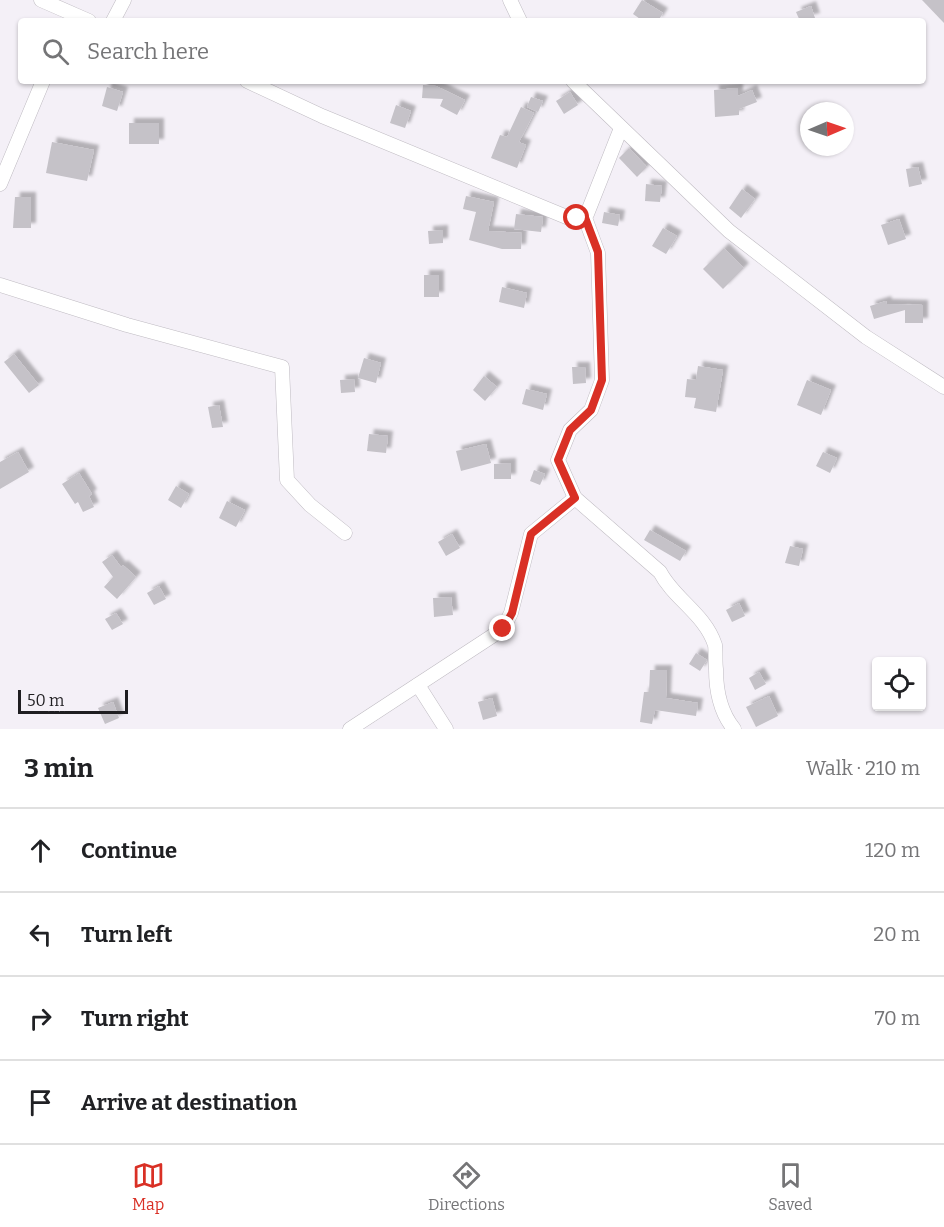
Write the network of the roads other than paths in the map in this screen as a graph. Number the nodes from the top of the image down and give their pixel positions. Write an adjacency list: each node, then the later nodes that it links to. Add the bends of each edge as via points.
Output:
1 (41, 0): 4 (street)
2 (124, 0): 5 (street)
3 (510, 0): 6 (street)
4 (82, 18)
5 (115, 18)
6 (519, 18)
7 (42, 84): 11 (street)
8 (253, 84): 12 (street, via 569,218)
9 (576, 84): 10 (street)
10 (621, 128): 12 (street); 14 (street, via 729,231 866,337)
11 (0, 184)
12 (584, 215): 15 (street, via 598,252 602,380 591,410 570,430 558,460)
13 (0, 285): 16 (street, via 282,367 287,480)
14 (944, 387)
15 (575, 498): 17 (street, via 531,534 512,613 503,629); 20 (street, via 660,572 699,616 715,646 716,681 724,716)
16 (345, 533)
17 (418, 685): 18 (street); 19 (street)
18 (350, 729)
19 (446, 729)
20 (735, 729)

